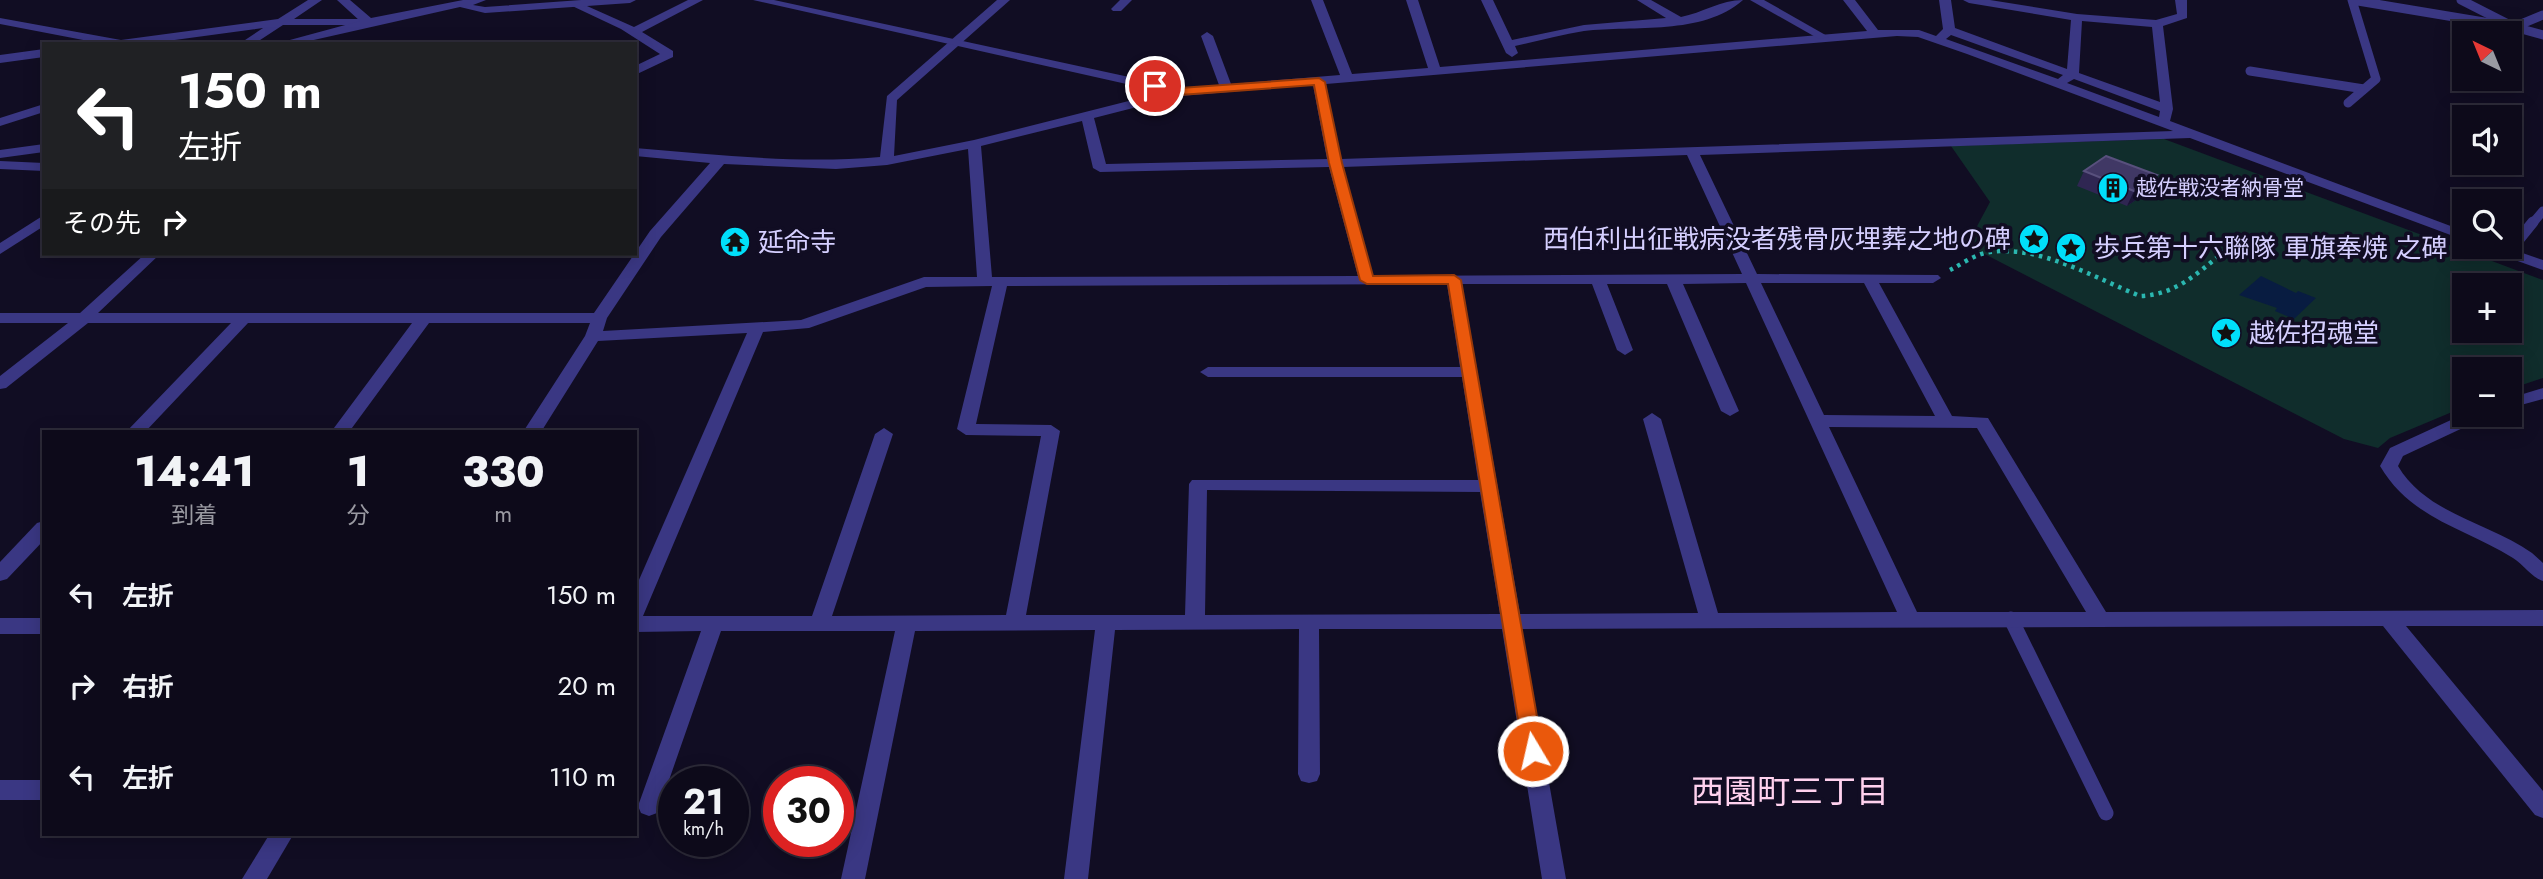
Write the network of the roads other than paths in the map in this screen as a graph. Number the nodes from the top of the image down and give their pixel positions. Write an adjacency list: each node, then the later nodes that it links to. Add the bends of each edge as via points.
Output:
1 (316, 0): 28 (street)
2 (343, 0): 29 (street)
3 (480, 0): 21 (street)
4 (629, 0): 19 (street)
5 (697, 0): 33 (street)
6 (760, 0): 43 (street)
7 (1004, 0): 43 (street)
8 (1317, 0): 52 (street)
9 (1412, 0): 50 (street)
10 (1487, 0): 44 (street)
11 (1643, 0): 25 (street)
12 (1737, 0): 25 (street, via 1705,16)
13 (1756, 0): 38 (street)
14 (1849, 0): 34 (street)
15 (1945, 0): 36 (street)
16 (1969, 0): 20 (street)
17 (2180, 0): 30 (street, via 2183,16)
18 (2461, 0): 27 (lane)
19 (574, 4): 21 (street, via 485,10); 33 (street)
20 (2020, 4): 23 (street)
21 (454, 6): 29 (street)
22 (2543, 15): 31 (lane)
23 (2077, 17): 30 (street, via 2098,13); 51 (street)
24 (0, 21): 39 (street)
25 (1679, 21): 44 (street, via 1584,28)
26 (2478, 21): 56 (lane, via 2353,0 2376,79)
27 (2502, 21)
28 (279, 22): 29 (street); 40 (street); 41 (street)
29 (369, 22): 42 (street)
30 (2157, 24): 60 (street)
31 (2522, 24)
32 (2522, 29): 35 (lane)
33 (634, 32): 48 (street, via 669,54)
34 (1874, 33): 36 (street); 38 (street)
35 (2543, 34)
36 (1944, 35): 51 (street); 54 (street)
37 (1207, 36): 55 (street)
38 (1823, 37): 47 (street)
39 (108, 42)
40 (133, 42)
41 (248, 42)
42 (289, 42)
43 (954, 44): 57 (street); 71 (street, via 891,99)
44 (1508, 44): 47 (street)
45 (42, 53): 46 (street)
46 (0, 59)
47 (1518, 65): 50 (street)
48 (637, 70)
49 (2250, 71): 56 (lane)
50 (1436, 72): 52 (street)
51 (2073, 75): 54 (street); 60 (street)
52 (1348, 79): 53 (street)
53 (1319, 82): 55 (street); 72 (street)
54 (2058, 84): 63 (street)
55 (1226, 86): 57 (street)
56 (2364, 89): 58 (lane)
57 (1180, 92): 61 (street)
58 (2348, 103)
59 (42, 109): 62 (street)
60 (2167, 109): 63 (street)
61 (1087, 114): 65 (street); 72 (street, via 1100,168)
62 (0, 122)
63 (2164, 123): 64 (street)
64 (2196, 135): 68 (street); 77 (street)
65 (974, 144): 71 (street); 90 (street)
66 (42, 148): 69 (street)
67 (637, 152): 70 (street)
68 (1692, 152): 72 (street); 87 (street)
69 (0, 154)
70 (720, 160): 71 (street, via 836,165); 95 (street, via 655,234)
71 (887, 161)
72 (1335, 163): 88 (street)
73 (0, 165): 74 (street)
74 (42, 167)
75 (2543, 211): 78 (lane)
76 (42, 220): 79 (street)
77 (2452, 231)
78 (2522, 236)
79 (0, 250)
80 (151, 256): 92 (street)
81 (2522, 258): 82 (street)
82 (2543, 265)
83 (1869, 278): 84 (street); 87 (street); 107 (street)
84 (1933, 278)
85 (1598, 279): 86 (street); 89 (street); 98 (street)
86 (1673, 279): 87 (street); 104 (street)
87 (1752, 279): 106 (street)
88 (1367, 280): 89 (street); 90 (street)
89 (1454, 280): 100 (street)
90 (993, 281): 96 (street, via 924,282 803,325); 131 (street, via 966,429 1051,430)
91 (0, 318): 92 (street)
92 (84, 318): 93 (street); 101 (street)
93 (244, 318): 94 (street); 109 (street)
94 (424, 318): 95 (street); 110 (street)
95 (599, 318): 97 (street)
96 (757, 328): 97 (street); 117 (street)
97 (593, 336): 111 (street)
98 (1625, 350)
99 (1208, 372): 100 (street)
100 (1470, 372): 113 (street)
101 (0, 384)
102 (2543, 393): 103 (street)
103 (2522, 399)
104 (1730, 411)
105 (1652, 419): 122 (street)
106 (1818, 421): 107 (street); 123 (street)
107 (1947, 422): 121 (street, via 1982,422)
108 (2452, 426): 116 (street, via 2396,452 2389,466 2393,477 2429,506 2521,554)
109 (137, 430)
110 (341, 430)
111 (533, 430)
112 (884, 433): 129 (street)
113 (1489, 486): 124 (street); 126 (street, via 1198,484)
114 (42, 530): 115 (street)
115 (0, 574)
116 (2543, 574)
117 (637, 607)
118 (2388, 618): 119 (street); 121 (street); 139 (street)
119 (2543, 618)
120 (2011, 619): 121 (street); 123 (street); 140 (lane)
121 (2100, 619)
122 (1710, 620): 123 (street); 124 (street)
123 (1911, 620)
124 (1511, 621): 127 (street); 145 (street)
125 (1106, 622): 126 (street); 131 (street); 144 (street)
126 (1195, 622): 127 (street)
127 (1308, 622): 135 (street)
128 (714, 623): 129 (street); 132 (street); 138 (street)
129 (820, 623): 130 (street)
130 (907, 623): 131 (street); 143 (street)
131 (1015, 623)
132 (637, 624)
133 (0, 626): 134 (street)
134 (42, 626)
135 (1309, 774)
136 (0, 790): 137 (street)
137 (42, 790)
138 (649, 806)
139 (2543, 808)
140 (2106, 813)
141 (280, 836): 142 (street)
142 (254, 879)
143 (853, 879)
144 (1076, 879)
145 (1554, 879)

